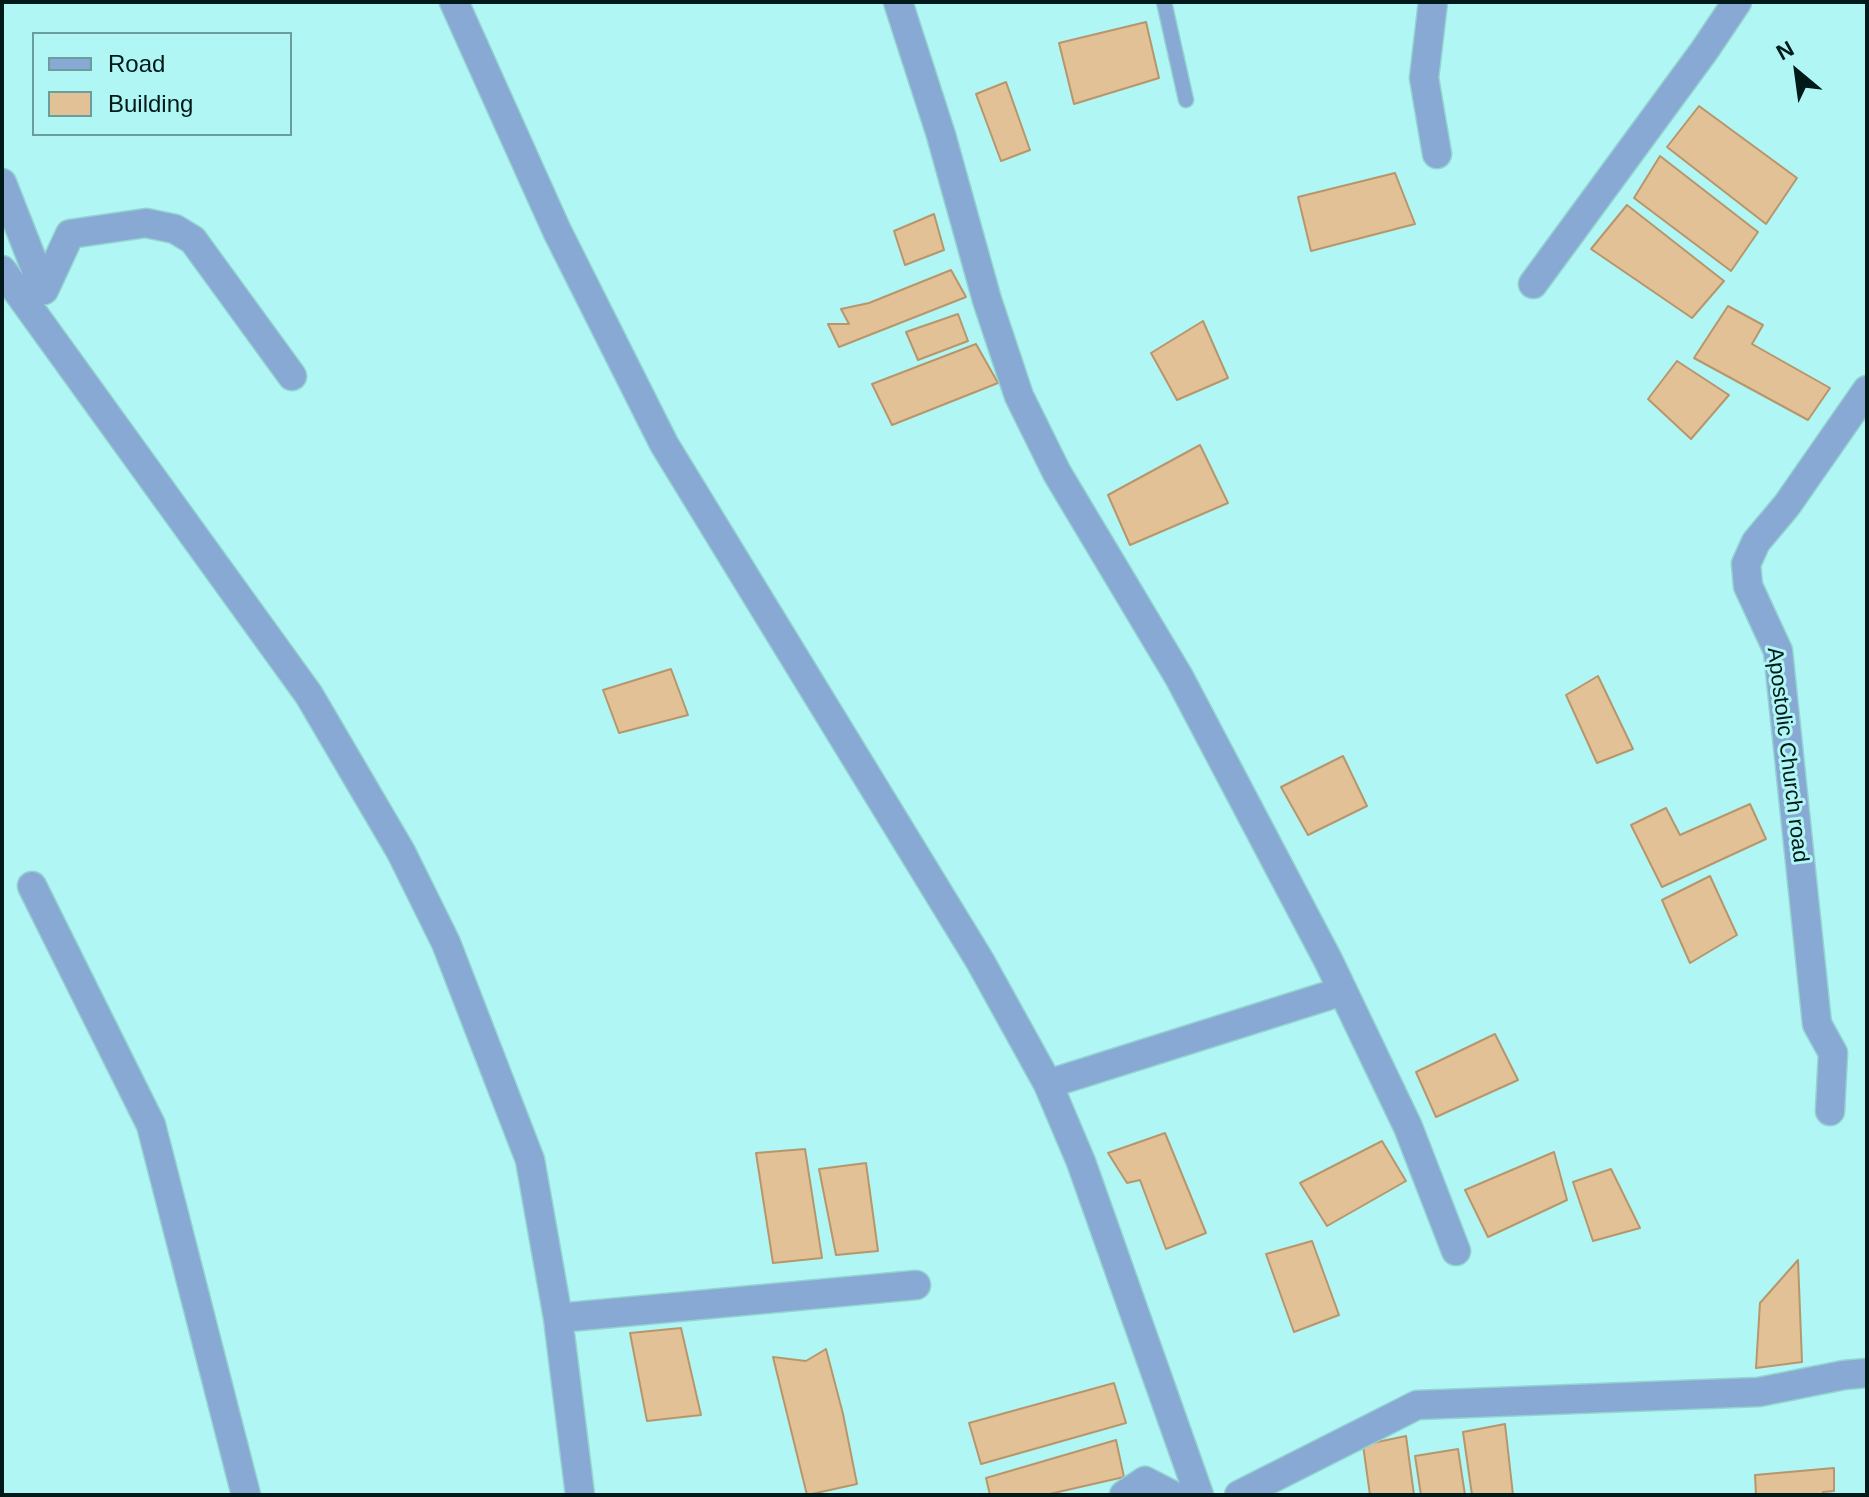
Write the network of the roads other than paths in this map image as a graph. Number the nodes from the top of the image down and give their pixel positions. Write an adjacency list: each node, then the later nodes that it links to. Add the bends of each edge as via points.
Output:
1 (454, 2): 16 (street, via 557,231 664,444 980,961)
2 (898, 2): 15 (street, via 1019,396 1057,473 1179,677)
3 (1164, 2): 6 (lane)
4 (1433, 2): 7 (street, via 1424,78)
5 (1737, 2): 10 (street)
6 (1186, 100)
7 (1437, 154)
8 (2, 183): 11 (street)
9 (2, 270): 11 (street); 20 (street, via 309,695 401,852 446,943 530,1160)
10 (1533, 284)
11 (44, 290): 12 (street, via 70,234 146,223 175,229 193,240)
12 (292, 376)
13 (1867, 390): 17 (street, Apostolic Church road, via 1756,542 1746,564 1748,586 1778,651 1817,1024 1833,1053)
14 (32, 886): 23 (street, via 151,1125)
15 (1343, 991): 16 (street); 18 (street, via 1408,1127)
16 (1048, 1084): 26 (street, via 1081,1162)
17 (1830, 1111)
18 (1456, 1251)
19 (916, 1285): 20 (street)
20 (558, 1318): 24 (street)
21 (1867, 1373): 27 (street, via 1759,1392 1417,1405)
22 (1142, 1490): 25 (street)
23 (246, 1495)
24 (580, 1495)
25 (1172, 1495)
26 (1199, 1495)
27 (1239, 1495)

